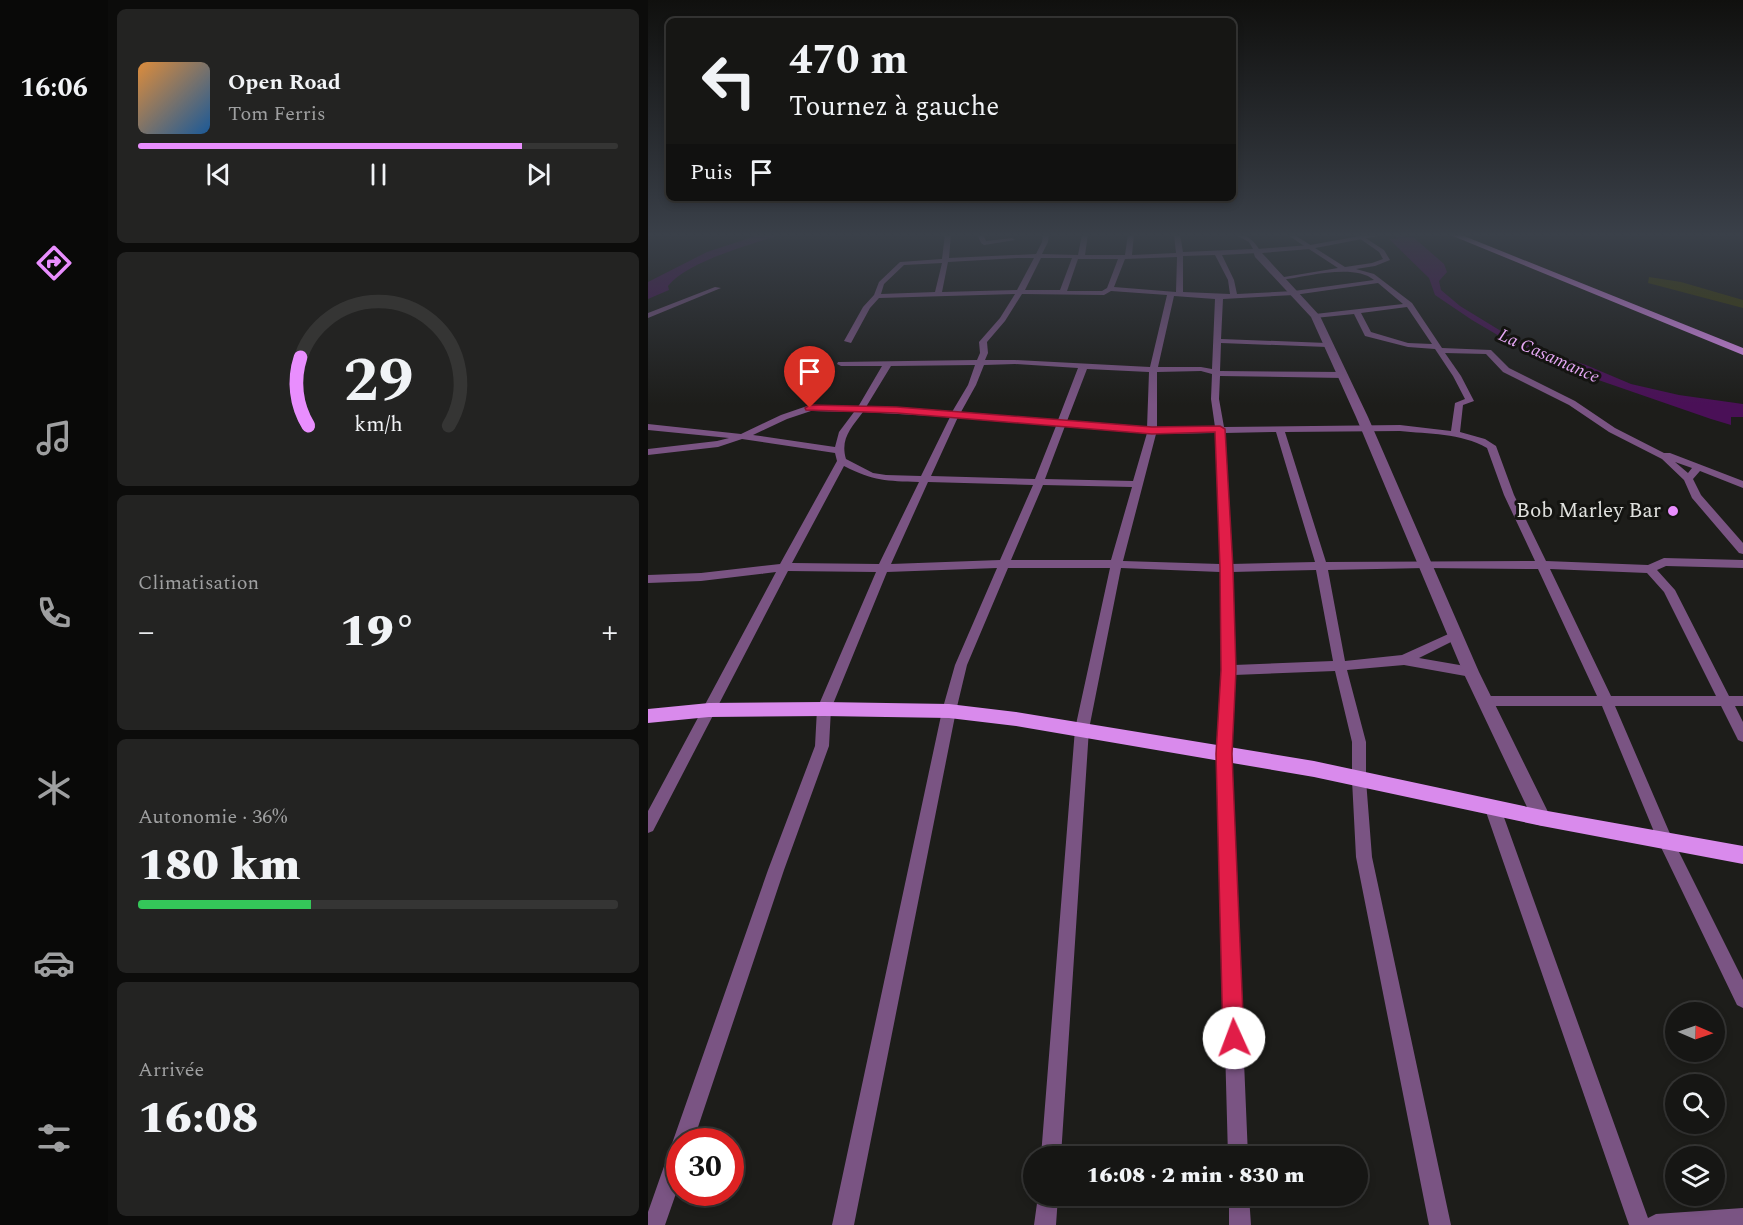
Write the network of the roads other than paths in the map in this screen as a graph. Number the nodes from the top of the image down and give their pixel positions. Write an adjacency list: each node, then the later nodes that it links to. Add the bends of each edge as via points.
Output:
1 (709, 291): 20 (street)
2 (878, 291): 15 (street)
3 (1107, 291): 11 (street)
4 (1133, 291): 14 (street)
5 (1175, 291): 14 (street)
6 (1233, 291): 16 (street)
7 (1307, 291): 12 (street)
8 (1392, 291): 18 (street)
9 (1593, 291): 26 (main road)
10 (1022, 292): 11 (street); 13 (street); 27 (street, via 983,342 984,353)
11 (1063, 292)
12 (1294, 293): 16 (street); 21 (street)
13 (938, 294): 15 (street)
14 (1175, 295): 17 (street); 31 (street)
15 (877, 296): 22 (street)
16 (1234, 296): 17 (street)
17 (1219, 297): 23 (street)
18 (1409, 305): 19 (street); 25 (street)
19 (1357, 312): 21 (street); 25 (street, via 1368,334)
20 (648, 316)
21 (1314, 316): 24 (street)
22 (848, 341)
23 (1218, 341): 24 (street); 32 (street)
24 (1327, 345): 33 (street)
25 (1438, 349): 42 (street, via 1470,401 1459,403); 44 (street, via 1488,352 1506,370)
26 (1743, 352)
27 (979, 363): 29 (street); 30 (street); 35 (street)
28 (841, 364): 29 (street)
29 (887, 365): 34 (street)
30 (1083, 367): 31 (street); 36 (street)
31 (1154, 370): 32 (street, via 1200,369); 41 (street)
32 (1216, 373): 33 (street); 39 (street)
33 (1342, 375): 40 (street)
34 (861, 408): 35 (street); 43 (street, via 810,408); 45 (street, via 843,428)
35 (955, 415): 36 (street); 49 (street)
36 (1061, 423): 41 (street); 51 (street)
37 (648, 427): 43 (street)
38 (1279, 428): 39 (street); 40 (street); 59 (street)
39 (1220, 429): 41 (street); 63 (street)
40 (1366, 429): 42 (street); 57 (street)
41 (1152, 430): 52 (street)
42 (1455, 434): 60 (street, via 1491,446)
43 (736, 437): 45 (street); 46 (street, via 718,444)
44 (1652, 449): 48 (street); 50 (street)
45 (837, 450): 47 (street)
46 (648, 452)
47 (842, 461): 49 (street, via 870,475); 61 (street)
48 (1698, 467): 50 (street); 53 (street)
49 (925, 477): 51 (street); 62 (street)
50 (1688, 479): 54 (street, via 1696,496)
51 (1039, 482): 52 (street); 55 (street)
52 (1136, 484): 56 (street)
53 (1743, 485)
54 (1743, 550)
55 (1004, 564): 56 (street); 62 (street); 77 (street, via 961,665)
56 (1116, 564): 63 (street); 79 (street)
57 (1425, 564): 59 (street); 60 (street); 66 (street)
58 (1743, 564): 64 (street, via 1664,562)
59 (1321, 565): 63 (street); 68 (street)
60 (1540, 565): 64 (street); 71 (street)
61 (784, 567): 62 (street); 65 (street); 76 (street)
62 (882, 568): 75 (street)
63 (1226, 568): 69 (street)
64 (1650, 569): 72 (street, via 1669,590)
65 (648, 579)
66 (1455, 635): 67 (street); 70 (street)
67 (1404, 660): 68 (street); 70 (street)
68 (1340, 666): 69 (street); 82 (street, via 1359,742)
69 (1228, 670): 81 (street)
70 (1472, 672): 73 (street)
71 (1606, 700): 72 (street); 73 (street); 86 (street)
72 (1726, 700): 74 (street); 80 (street)
73 (1485, 701): 84 (street)
74 (1743, 701)
75 (824, 709): 76 (main road); 77 (main road); 89 (street, via 822,746)
76 (709, 710): 78 (main road); 85 (street)
77 (949, 711): 79 (main road); 97 (street)
78 (648, 716)
79 (1082, 729): 81 (main road); 90 (street)
80 (1743, 736)
81 (1224, 754): 82 (main road); 91 (street)
82 (1359, 780): 83 (main road); 100 (street, via 1364,856)
83 (1493, 809): 84 (main road); 101 (street)
84 (1542, 818): 86 (main road)
85 (648, 826)
86 (1665, 839): 87 (main road); 88 (street)
87 (1743, 855)
88 (1743, 999)
89 (688, 1128)
90 (1052, 1146)
91 (1238, 1146)
92 (666, 1190): 96 (street)
93 (1047, 1206): 98 (street)
94 (1239, 1206): 99 (street)
95 (1743, 1219): 102 (street)
96 (654, 1225)
97 (843, 1225)
98 (1046, 1225)
99 (1240, 1225)
100 (1440, 1225)
101 (1640, 1225)
102 (1656, 1225)

